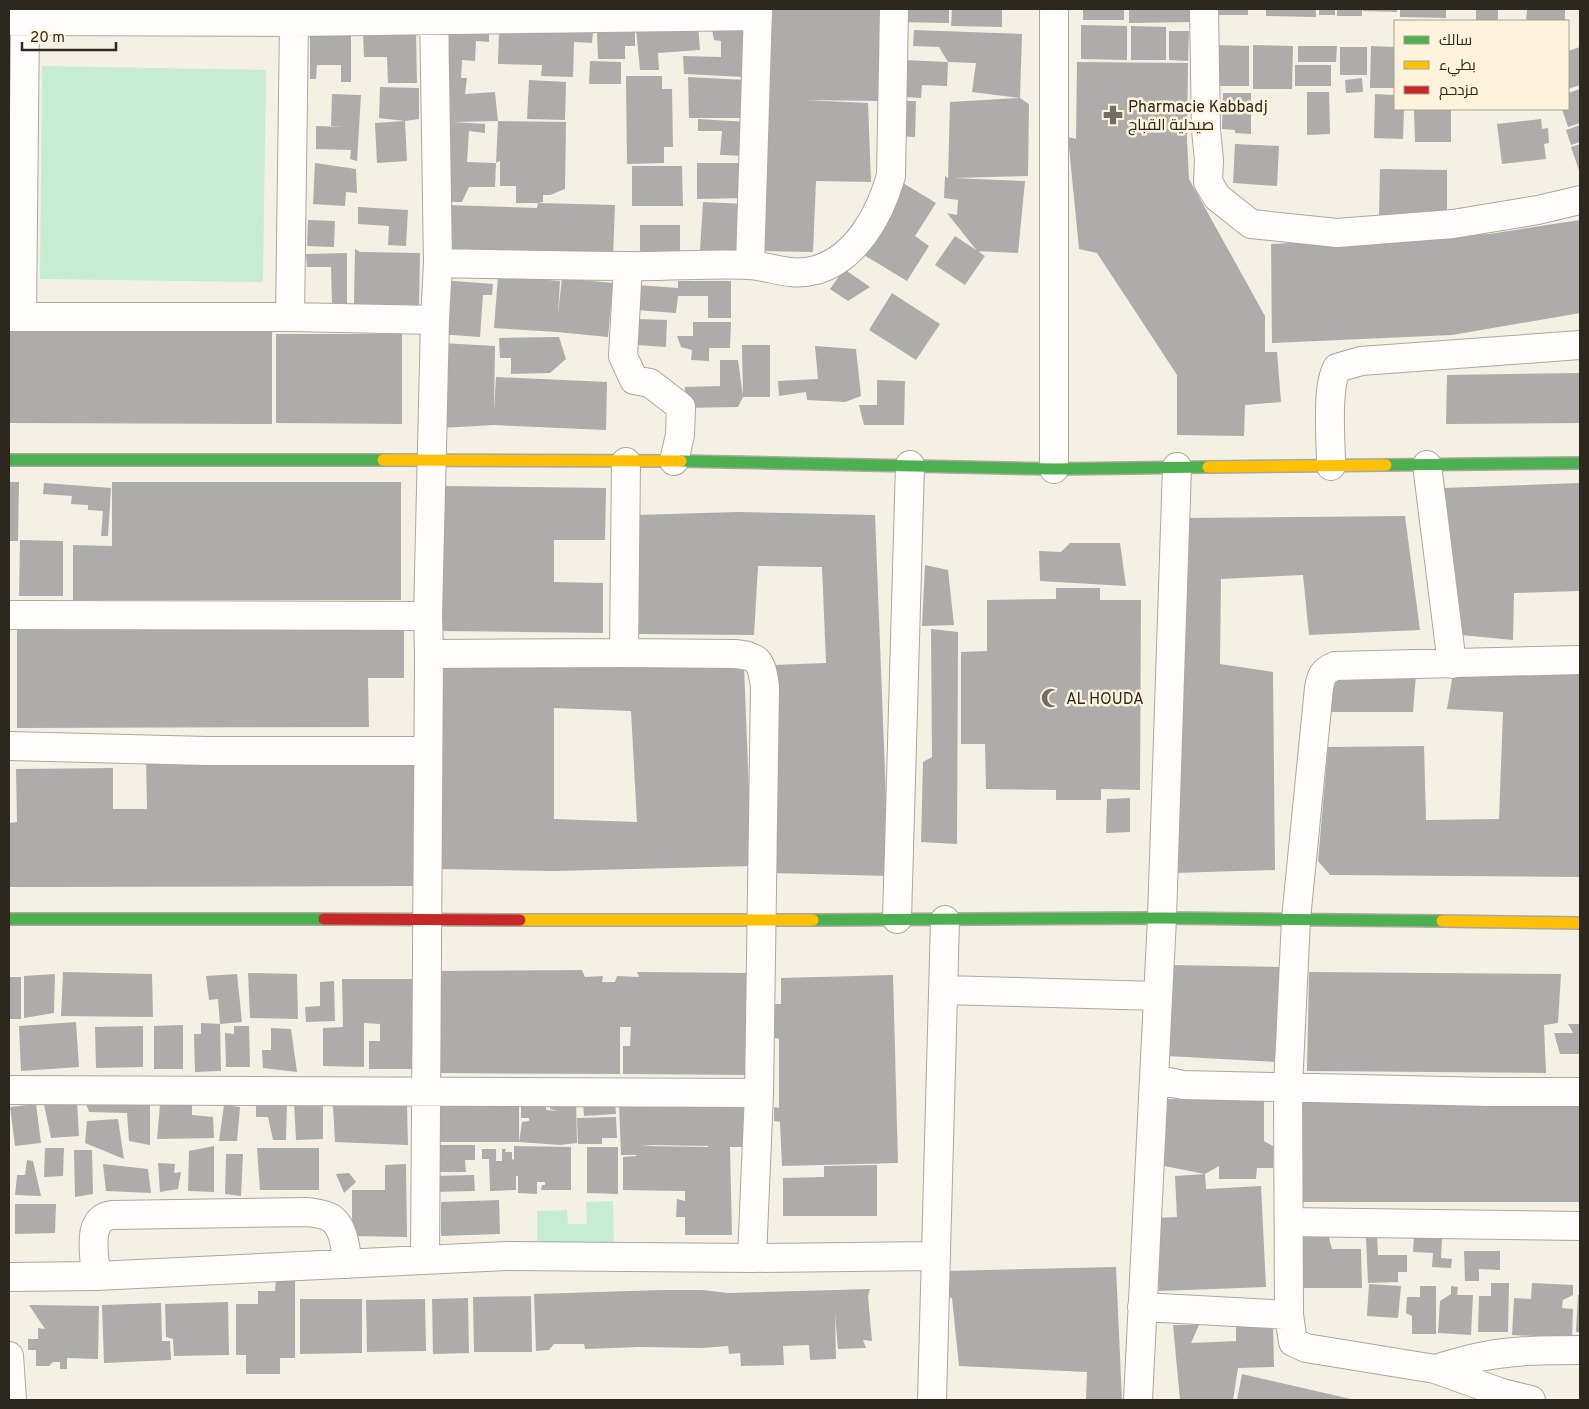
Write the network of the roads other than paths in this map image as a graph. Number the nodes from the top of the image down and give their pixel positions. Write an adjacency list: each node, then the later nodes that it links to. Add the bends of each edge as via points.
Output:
1 (894, 9): 10 (street, via 891,176 885,196 863,237 840,258 817,269 795,274)
2 (1054, 9): 25 (street)
3 (1204, 9): 8 (street, via 1208,182 1217,197 1252,224 1336,233 1453,224)
4 (758, 12): 5 (street); 10 (street)
5 (434, 14): 7 (street); 9 (street)
6 (17, 21): 7 (street); 12 (street)
7 (294, 22): 13 (street)
8 (1580, 200)
9 (438, 263): 11 (street); 14 (street)
10 (750, 265): 11 (street)
11 (628, 266): 18 (street, via 622,356 634,380 650,383 681,407 680,435)
12 (15, 317): 13 (street)
13 (290, 317): 14 (street)
14 (435, 320): 17 (street)
15 (1580, 345): 23 (street, via 1361,361 1337,368 1331,390)
16 (9, 460): 17 (street)
17 (433, 460): 19 (street); 27 (street)
18 (674, 461): 19 (street); 21 (street)
19 (626, 462): 28 (street)
20 (1580, 463): 22 (street)
21 (910, 465): 25 (street); 37 (street)
22 (1427, 465): 23 (street); 31 (street)
23 (1331, 466): 24 (street)
24 (1178, 467): 25 (street); 35 (street)
25 (1054, 469)
26 (9, 615): 27 (street)
27 (428, 616): 29 (street)
28 (624, 653): 29 (street); 39 (street, via 747,655 756,659 762,668 765,686)
29 (429, 654): 33 (street)
30 (1580, 660): 31 (street)
31 (1452, 664): 38 (street, via 1335,666 1323,672)
32 (9, 746): 33 (street, via 207,751)
33 (428, 751): 34 (street)
34 (427, 918): 36 (street); 39 (street); 47 (street)
35 (1162, 918): 38 (street); 40 (street); 43 (street)
36 (9, 919)
37 (898, 919): 39 (street); 40 (street)
38 (1296, 919): 41 (street); 45 (street)
39 (762, 920): 48 (street)
40 (945, 920): 42 (street)
41 (1580, 923)
42 (943, 990): 43 (street); 52 (street)
43 (1158, 996): 44 (street)
44 (1154, 1079): 45 (street, via 1183,1085); 58 (street)
45 (1288, 1087): 49 (street); 50 (street)
46 (9, 1090): 47 (street)
47 (425, 1091): 48 (street); 54 (street)
48 (759, 1092): 53 (street)
49 (1580, 1092)
50 (1289, 1222): 51 (street); 59 (street)
51 (1580, 1226)
52 (936, 1256): 53 (street); 64 (street)
53 (752, 1258): 54 (street, via 506,1256)
54 (425, 1259): 55 (street)
55 (348, 1264): 56 (street); 56 (street, via 338,1226 331,1218 308,1212 113,1214 100,1220 93,1236)
56 (96, 1276): 57 (street)
57 (9, 1277)
58 (1142, 1307): 59 (street); 65 (street)
59 (1289, 1315): 62 (street, via 1293,1342 1306,1348)
60 (1580, 1350): 62 (street, via 1513,1352)
61 (9, 1356): 63 (street)
62 (1435, 1369): 66 (street)
63 (12, 1400)
64 (932, 1400)
65 (1138, 1400)
66 (1531, 1400)

